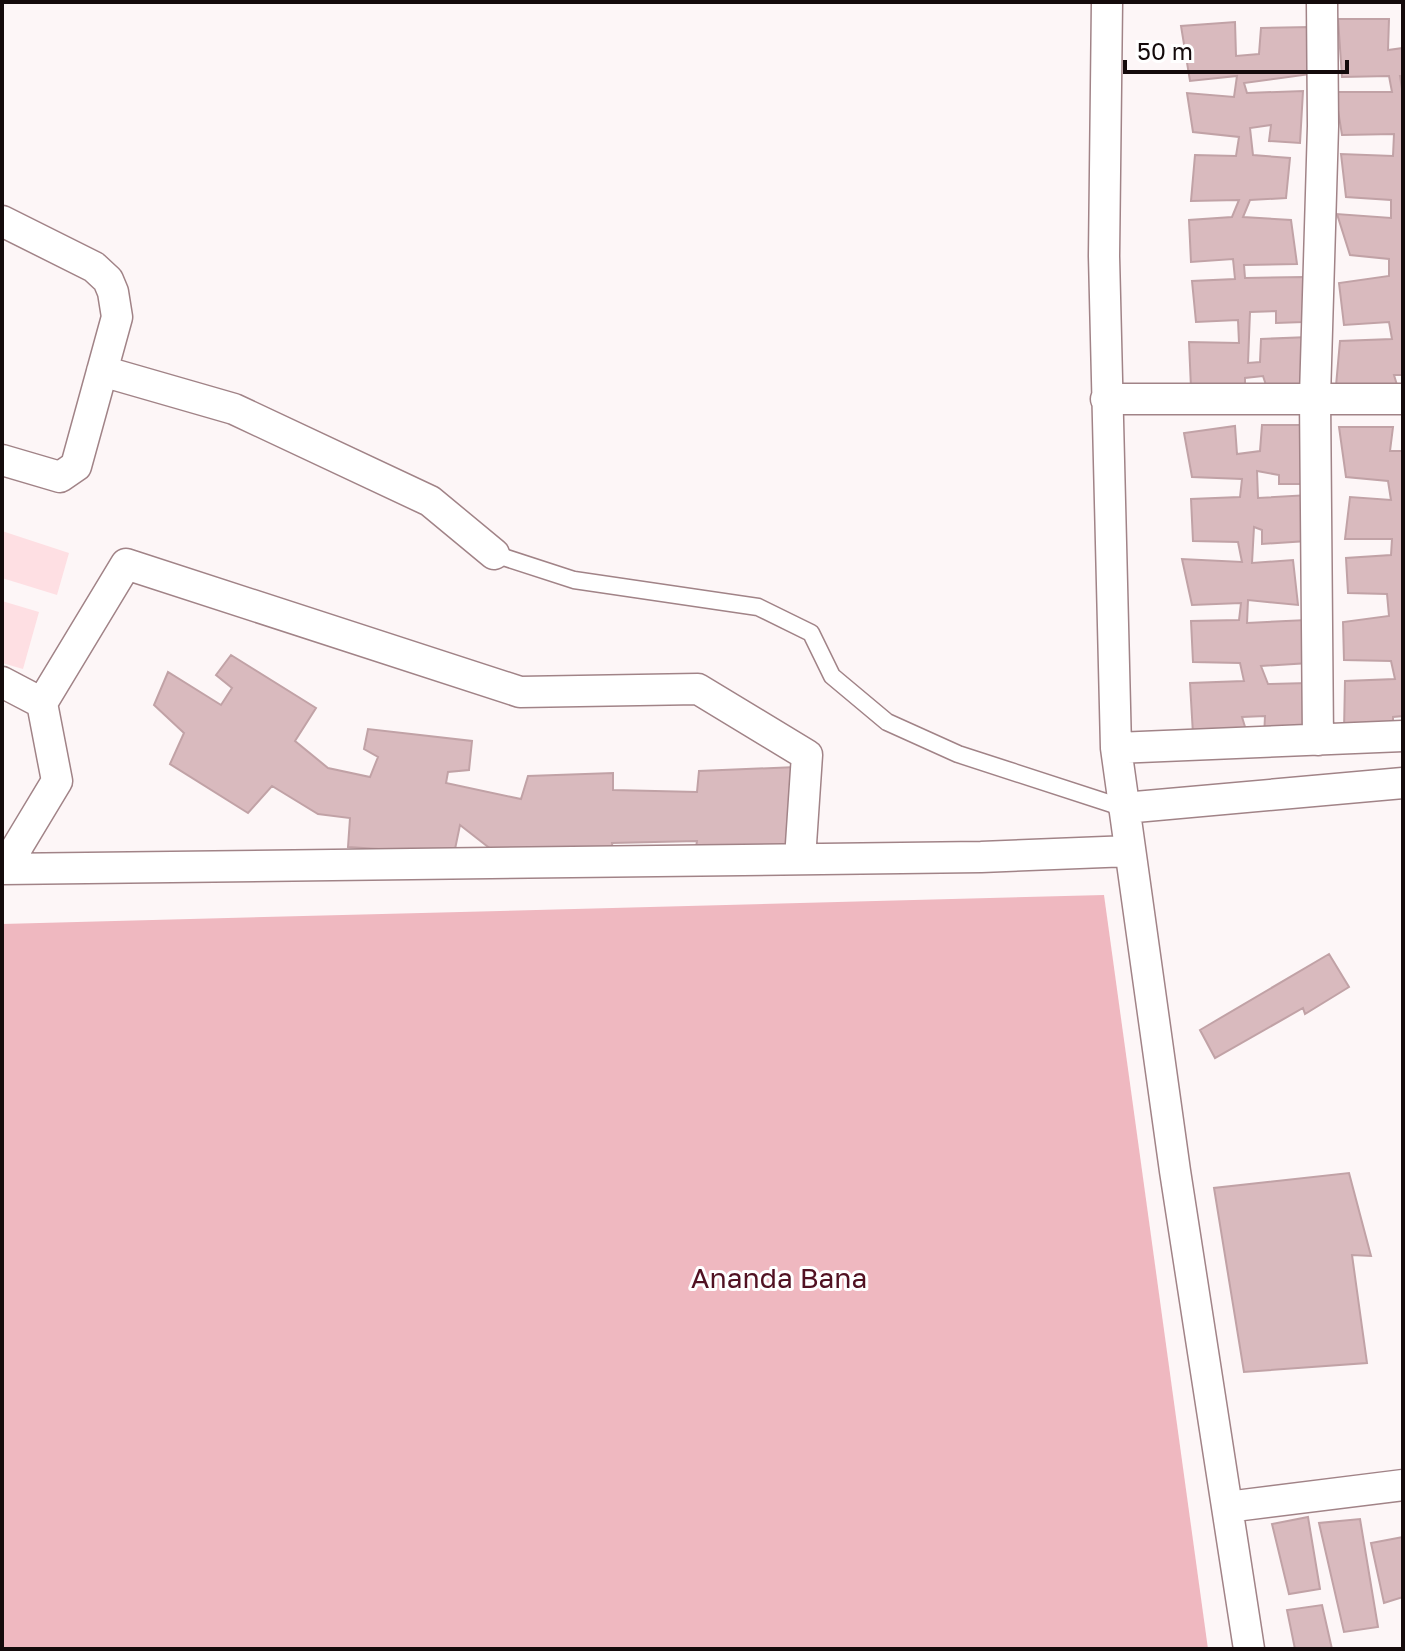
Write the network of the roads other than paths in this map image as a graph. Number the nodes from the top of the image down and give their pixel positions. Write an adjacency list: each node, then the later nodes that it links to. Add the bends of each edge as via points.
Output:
1 (1107, 2): 6 (street)
2 (1322, 2): 5 (street)
3 (2, 221): 4 (street, via 94,267 108,280 117,317)
4 (102, 371): 8 (street, via 76,466 69,473 60,477); 9 (street, via 262,422 430,501)
5 (1315, 397): 6 (street); 7 (street); 13 (street)
6 (1106, 399): 14 (street)
7 (1403, 399)
8 (2, 460)
9 (494, 554): 16 (lane, via 574,580 758,607 811,633 832,676 887,722 958,754)
10 (2, 682): 11 (street)
11 (42, 703): 18 (street, via 126,564 520,692 698,689 807,755); 19 (street, via 57,781)
12 (1403, 736): 13 (street)
13 (1318, 740): 14 (street)
14 (1116, 748): 16 (street)
15 (1403, 783): 16 (street)
16 (1124, 808): 17 (street)
17 (1130, 851): 18 (street); 21 (street)
18 (800, 859): 19 (street)
19 (3, 869)
20 (1403, 1485): 21 (street)
21 (1227, 1507): 22 (street)
22 (1249, 1649)

